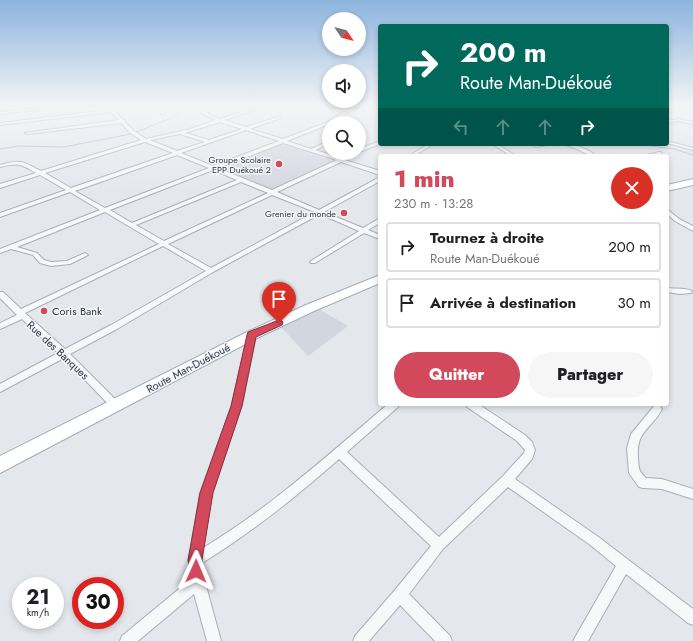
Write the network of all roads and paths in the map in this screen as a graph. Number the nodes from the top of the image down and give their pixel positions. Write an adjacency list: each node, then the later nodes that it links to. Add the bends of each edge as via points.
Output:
1 (135, 134): 7 (street)
2 (176, 134): 7 (street)
3 (184, 134): 9 (street)
4 (232, 134): 9 (street)
5 (261, 134): 8 (street)
6 (301, 134): 8 (street)
7 (145, 140): 21 (street); 32 (street)
8 (282, 141): 20 (street); 30 (street)
9 (210, 142): 21 (street)
10 (669, 142): 14 (street)
11 (693, 142): 14 (street)
12 (378, 143): 18 (street)
13 (322, 145): 20 (street)
14 (679, 145): 19 (street)
15 (428, 146): 23 (street)
16 (497, 146): 24 (street)
17 (572, 146): 25 (street)
18 (366, 149)
19 (693, 149)
20 (310, 151): 27 (street)
21 (176, 153): 30 (street); 38 (street)
22 (659, 153): 26 (street)
23 (415, 154)
24 (511, 154)
25 (591, 154)
26 (655, 154)
27 (322, 155)
28 (340, 160): 31 (street); 39 (street)
29 (0, 166): 32 (street, via 19,162)
30 (212, 168): 33 (street); 40 (street)
31 (378, 172)
32 (42, 173): 36 (street); 38 (street)
33 (241, 180): 39 (street); 45 (street)
34 (378, 180): 41 (street)
35 (693, 182): 37 (main road)
36 (0, 186)
37 (669, 188)
38 (70, 191): 40 (street); 43 (street)
39 (273, 192): 41 (street); 49 (street)
40 (103, 210): 45 (street); 50 (street)
41 (320, 212): 47 (street); 54 (street)
42 (669, 214): 46 (street)
43 (0, 215)
44 (378, 221): 47 (street)
45 (132, 225): 49 (street)
46 (693, 229)
47 (363, 230): 48 (street); 53 (street)
48 (378, 237)
49 (163, 244): 54 (street); 59 (street)
50 (12, 247): 51 (street); 52 (street, via 35,254 42,262 51,264 68,263)
51 (0, 252)
52 (85, 255)
53 (313, 262)
54 (211, 271): 62 (street)
55 (378, 281): 61 (main road, Route Man-Duékoué)
56 (669, 290): 57 (street)
57 (688, 291)
58 (0, 294): 59 (street, Rue des Banques)
59 (21, 314): 60 (street); 62 (street, Rue des Banques)
60 (0, 326)
61 (252, 335): 64 (main road, Route Man-Duékoué); 73 (street, via 237,406 206,493)
62 (64, 353): 63 (street); 64 (street, Rue des Banques)
63 (0, 388)
64 (116, 406): 69 (main road, Route Man-Duékoué)
65 (393, 406): 68 (street)
66 (473, 406): 70 (street, via 528,445 528,456)
67 (657, 409): 71 (street, via 636,434 632,448 634,474 643,483 662,484)
68 (339, 452): 72 (street); 73 (street, via 256,522)
69 (0, 465)
70 (507, 480): 72 (street); 74 (street, via 593,540)
71 (693, 494)
72 (439, 545): 76 (street)
73 (195, 560): 75 (street)
74 (624, 565): 77 (street); 82 (street)
75 (198, 582): 78 (street); 79 (street)
76 (400, 595): 80 (street); 81 (street)
77 (693, 618)
78 (127, 641)
79 (214, 641)
80 (360, 641)
81 (445, 641)
82 (580, 641)

